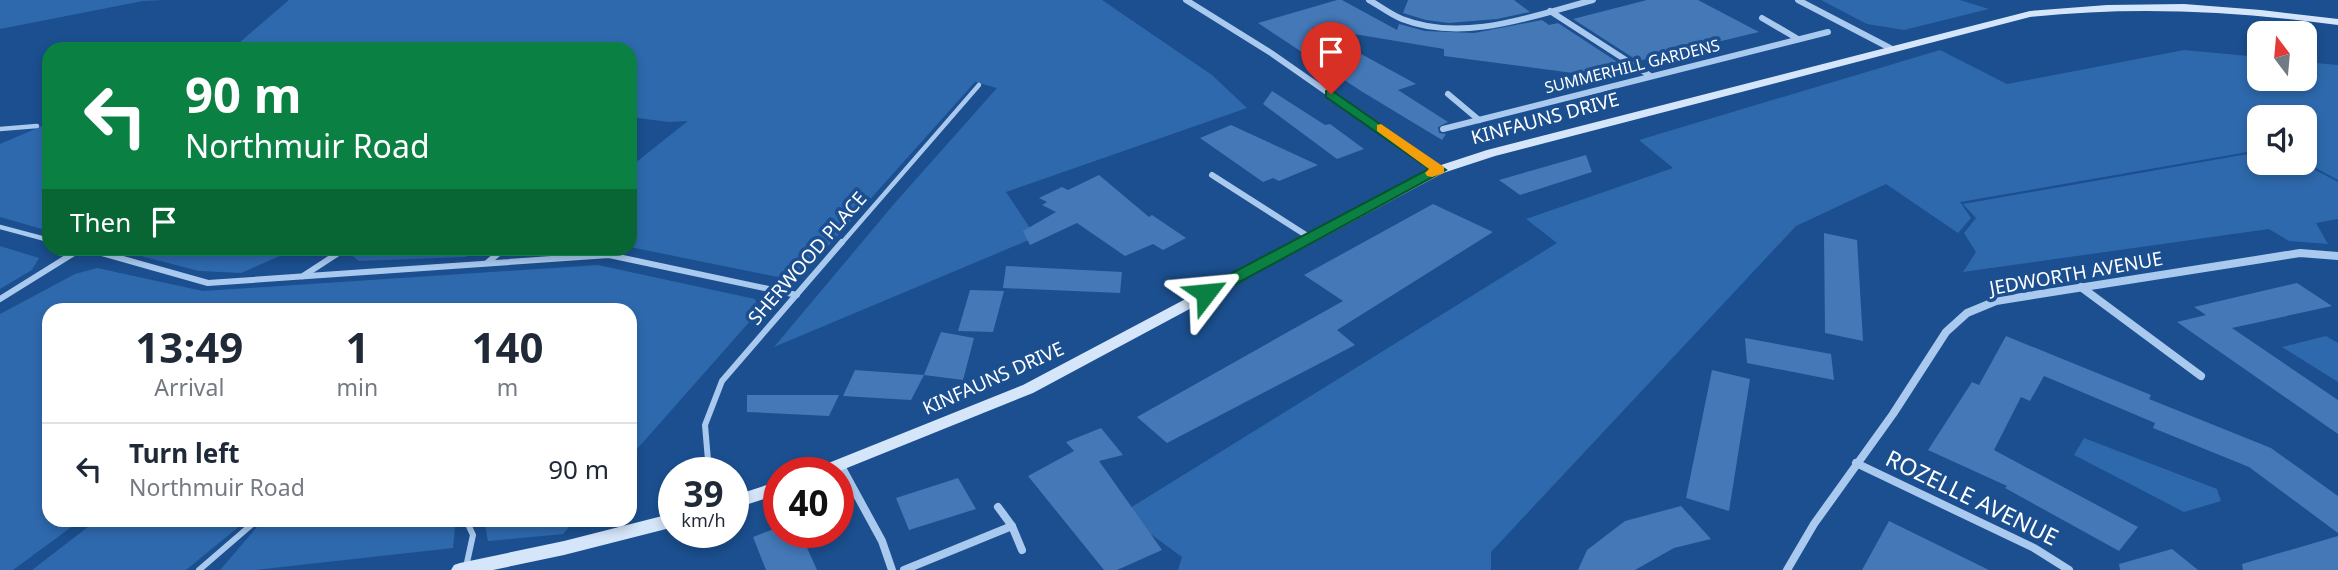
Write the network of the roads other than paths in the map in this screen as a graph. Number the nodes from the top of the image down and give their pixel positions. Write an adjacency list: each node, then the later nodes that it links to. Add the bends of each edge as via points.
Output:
1 (1186, 0): 18 (street)
2 (1369, 0): 5 (street, via 1403,19 1443,28 1483,26)
3 (1593, 0): 5 (street)
4 (1798, 0): 10 (street)
5 (1550, 11): 11 (street)
6 (1762, 18): 9 (street)
7 (2338, 22): 10 (street, KINFAUNS DRIVE, via 2211,8 2103,7 2008,18)
8 (1828, 32): 9 (street, SUMMERHILL GARDENS)
9 (1798, 39): 11 (street, SUMMERHILL GARDENS)
10 (1890, 48): 18 (street, KINFAUNS DRIVE)
11 (1650, 75): 14 (street, SUMMERHILL GARDENS)
12 (979, 85): 33 (lane, SHERWOOD PLACE)
13 (1448, 94): 14 (street)
14 (1479, 120): 16 (street, SUMMERHILL GARDENS)
15 (37, 126): 17 (lane)
16 (1443, 129)
17 (0, 130)
18 (1439, 170): 21 (street, KINFAUNS DRIVE)
19 (1212, 175): 21 (street)
20 (0, 227): 22 (lane)
21 (1309, 237): 37 (street, KINFAUNS DRIVE, via 1028,389)
22 (42, 238)
23 (70, 256): 34 (lane)
24 (112, 256): 31 (lane, via 208,283)
25 (334, 256): 31 (lane)
26 (495, 256): 30 (lane)
27 (594, 256): 30 (lane)
28 (614, 256): 33 (lane)
29 (2338, 256): 32 (street, JEDWORTH AVENUE, via 2300,253)
30 (487, 263): 31 (lane)
31 (300, 278)
32 (2081, 287): 35 (street); 38 (street, JEDWORTH AVENUE, via 1996,301 1954,323)
33 (797, 295): 36 (lane, SHERWOOD PLACE, via 722,381 705,425)
34 (0, 299)
35 (2201, 376)
36 (708, 457)
37 (854, 461)
38 (1856, 463): 50 (street, JEDWORTH AVENUE); 51 (street, ROZELLE AVENUE, via 2034,548)
39 (854, 490): 48 (street)
40 (998, 507): 42 (street)
41 (658, 524): 47 (street)
42 (1012, 526): 45 (street); 49 (street)
43 (248, 527): 46 (lane)
44 (469, 527): 47 (lane, via 473,535)
45 (1022, 550)
46 (199, 570)
47 (462, 570)
48 (892, 570)
49 (904, 570)
50 (1787, 570)
51 (2069, 570)

